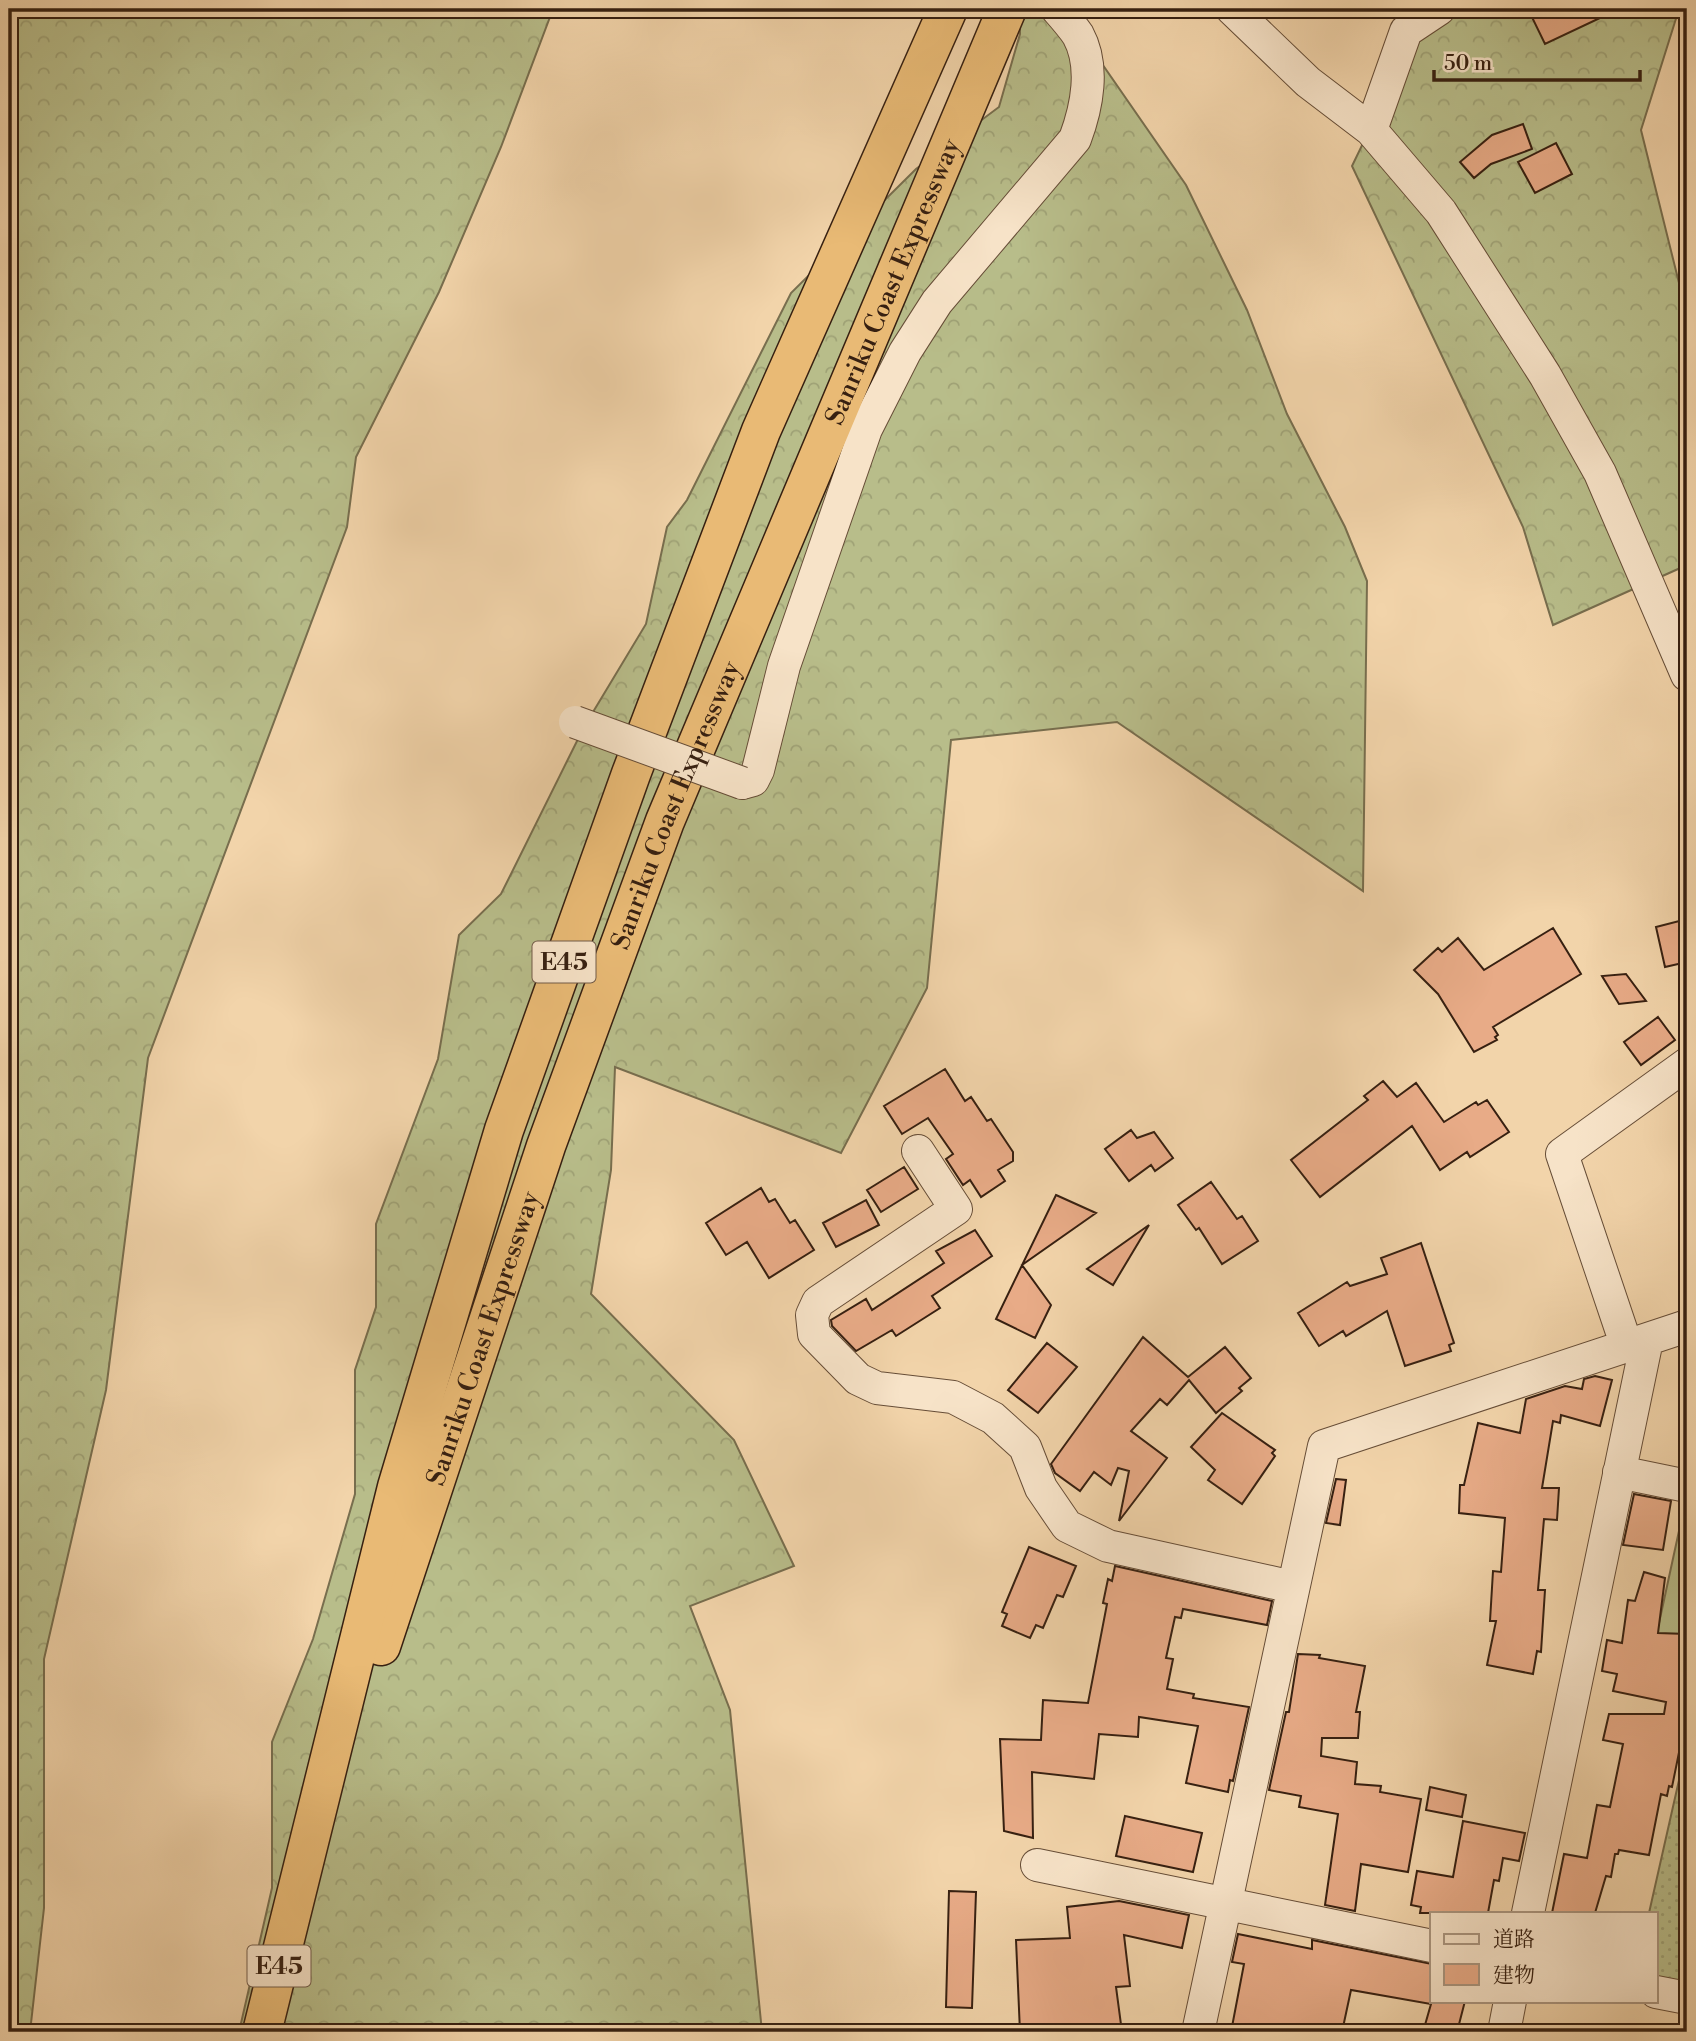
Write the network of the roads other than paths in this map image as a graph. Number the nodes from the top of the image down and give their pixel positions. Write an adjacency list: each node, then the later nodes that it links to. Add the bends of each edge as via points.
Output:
1 (948, 9): 17 (highway, Sanriku Coast Expressway / E45, via 761,431 631,774 505,1130 397,1487)
2 (1007, 9): 17 (highway, Sanriku Coast Expressway / E45, via 665,821 546,1146)
3 (1057, 9): 8 (street, bridge, via 1078,36 1085,61 1086,96 1075,138 937,302 905,352 866,429 784,666 753,780 742,783)
4 (1232, 9): 6 (street, via 1307,82)
5 (1439, 9): 6 (street, via 1406,32)
6 (1371, 130): 7 (street, via 1441,212 1545,375 1600,474)
7 (1687, 676)
8 (575, 722)
9 (1687, 1063): 12 (street, via 1562,1154)
10 (918, 1151): 15 (street, via 956,1209 818,1302 811,1315 814,1334 858,1379 877,1388 953,1397 993,1418 1025,1447 1041,1488 1061,1519 1087,1538)
11 (1687, 1326): 12 (street)
12 (1637, 1343): 13 (street); 15 (street, via 1324,1446)
13 (1619, 1472): 14 (street); 19 (street)
14 (1687, 1486)
15 (1293, 1587): 18 (street)
16 (1037, 1865): 18 (street)
17 (297, 1900): 24 (highway, Sanriku Coast Expressway / E45)
18 (1226, 1903): 20 (street); 25 (street)
19 (1528, 1912)
20 (1430, 1946)
21 (1658, 1992): 22 (street)
22 (1687, 1998)
23 (1510, 2002): 26 (street)
24 (262, 2032)
25 (1198, 2032)
26 (1504, 2032)

